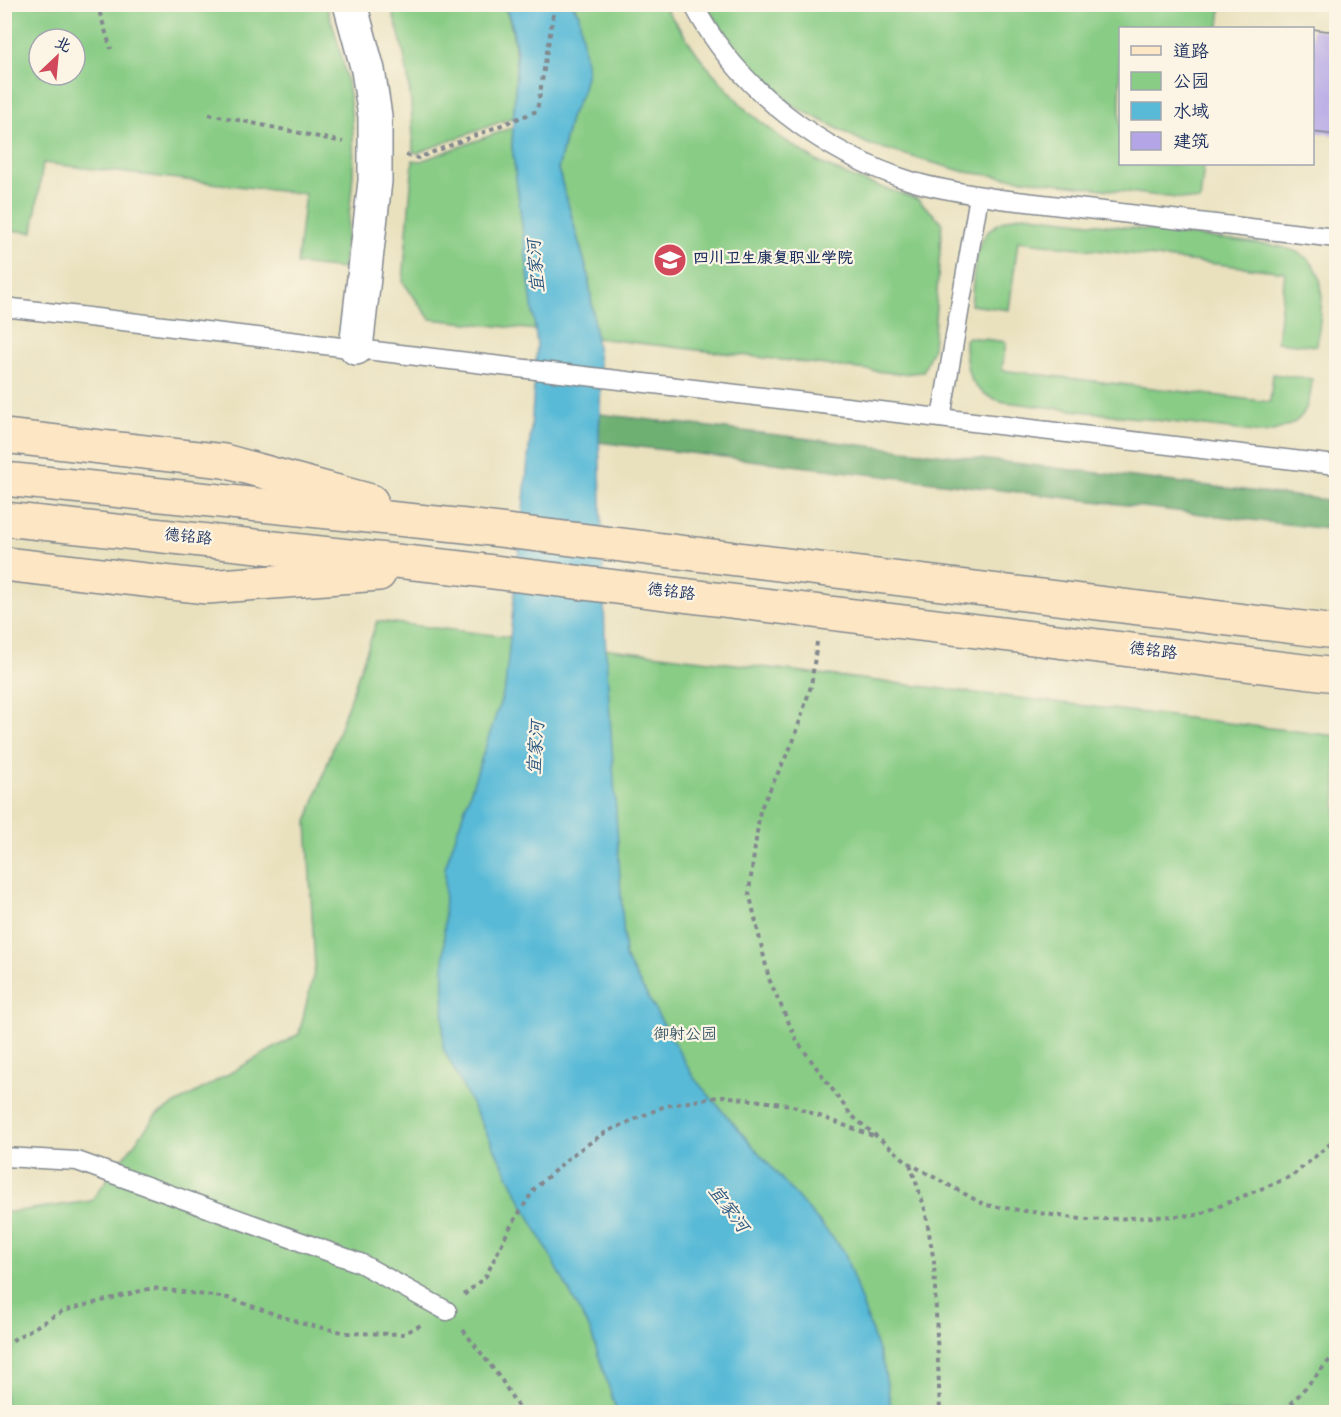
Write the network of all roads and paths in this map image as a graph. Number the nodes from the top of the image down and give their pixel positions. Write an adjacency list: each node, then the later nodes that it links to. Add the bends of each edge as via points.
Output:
1 (97, 4): 5 (path)
2 (350, 4): 7 (street, via 368,70)
3 (555, 4): 7 (path, via 537,111 418,158)
4 (693, 4): 8 (lane, via 744,75 806,129 846,154 889,173)
5 (111, 49)
6 (209, 114): 7 (path)
7 (375, 149): 11 (street, via 375,181)
8 (979, 196): 9 (lane); 12 (lane)
9 (1336, 238)
10 (4, 307): 11 (lane)
11 (356, 348): 12 (lane)
12 (941, 418): 14 (lane)
13 (4, 436): 17 (street, via 224,461)
14 (1336, 465)
15 (4, 479): 17 (street)
16 (4, 519): 19 (street, 德铭路)
17 (465, 526): 21 (street)
18 (4, 564): 19 (street, via 207,587)
19 (461, 568): 20 (street, 德铭路)
20 (820, 612): 22 (street, 德铭路); 23 (path, via 811,686 793,742 760,810 749,892 769,979 797,1041 850,1115)
21 (1336, 632)
22 (1336, 675)
23 (878, 1137): 26 (path); 27 (path, via 790,1105 723,1096 665,1106 606,1132 535,1188 486,1276)
24 (1336, 1139): 26 (path, via 1292,1176 1198,1215 1087,1220 984,1205)
25 (4, 1157): 27 (lane, via 77,1161 360,1263)
26 (910, 1164): 31 (path, via 925,1209 934,1262)
27 (447, 1311): 28 (path, via 403,1334 347,1334 228,1298 152,1288 63,1311); 30 (path, via 501,1379)
28 (4, 1345)
29 (1336, 1353): 32 (path)
30 (521, 1413)
31 (940, 1413)
32 (1287, 1413)

